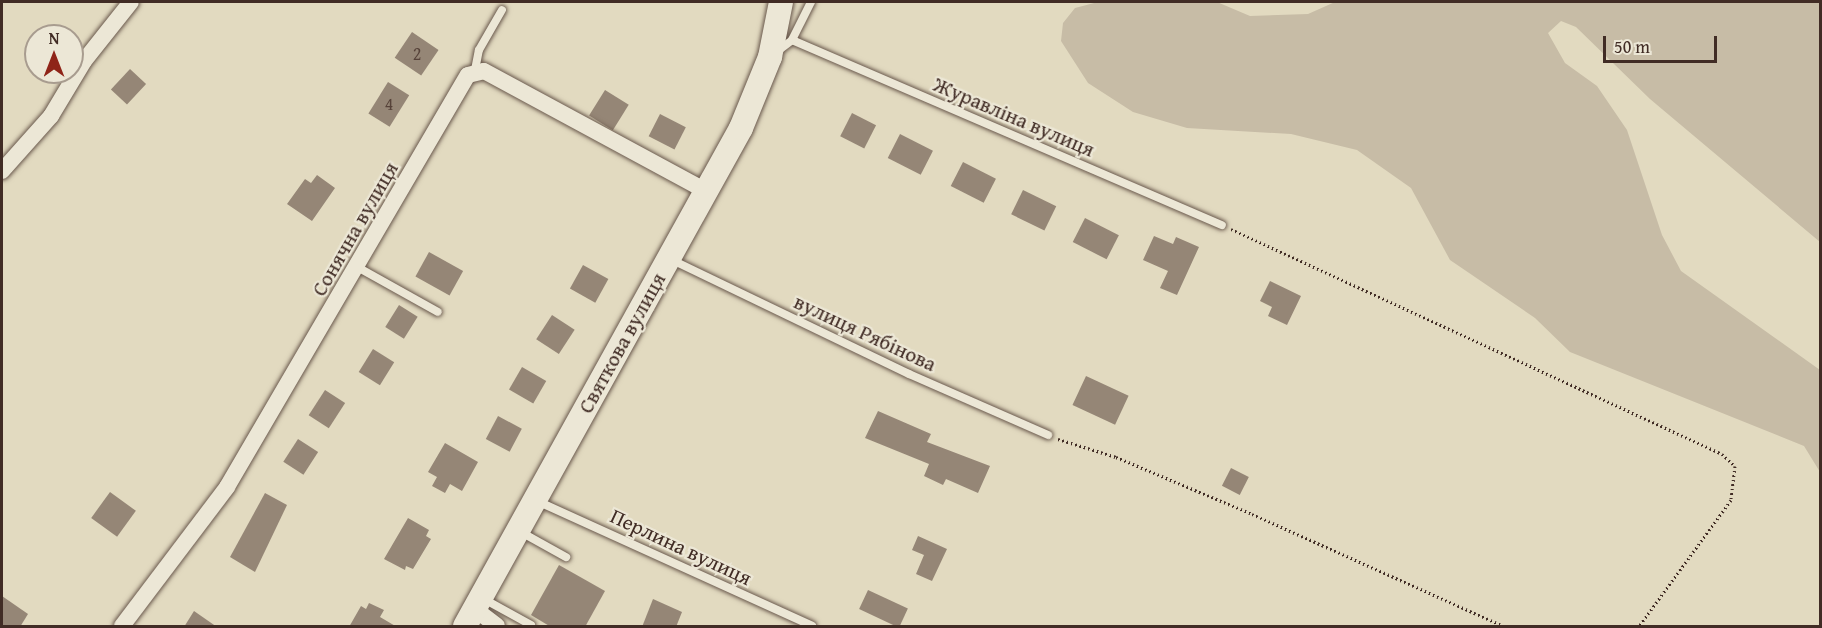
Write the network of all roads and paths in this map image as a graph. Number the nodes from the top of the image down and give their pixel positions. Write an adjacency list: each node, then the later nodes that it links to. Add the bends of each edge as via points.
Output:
1 (131, 2): 8 (street, via 84,60 51,116)
2 (781, 2): 6 (main road, Святкова вулиця)
3 (811, 2): 5 (lane)
4 (502, 10): 7 (lane, via 479,50)
5 (792, 40): 6 (lane); 10 (lane, Журавліна вулиця)
6 (770, 57): 9 (main road, Святкова вулиця)
7 (475, 70): 9 (street); 12 (street, Сонячна вулиця, via 468,75)
8 (2, 171)
9 (708, 192): 11 (main road, Святкова вулиця)
10 (1222, 225): 24 (path, via 1722,454 1735,466 1731,500)
11 (670, 258): 14 (lane, вулиця Рябінова, via 909,374); 15 (main road, Святкова вулиця)
12 (359, 268): 13 (lane); 20 (street, Сонячна вулиця, via 227,487)
13 (438, 312)
14 (1048, 435): 23 (path, via 1116,457)
15 (535, 500): 16 (main road, Святкова вулиця); 22 (lane, Перлина вулиця)
16 (519, 531): 17 (lane); 18 (main road, Святкова вулиця)
17 (566, 557)
18 (474, 612): 19 (lane); 21 (street)
19 (531, 625)
20 (122, 627)
21 (497, 627)
22 (812, 627)
23 (1503, 627)
24 (1639, 627)

